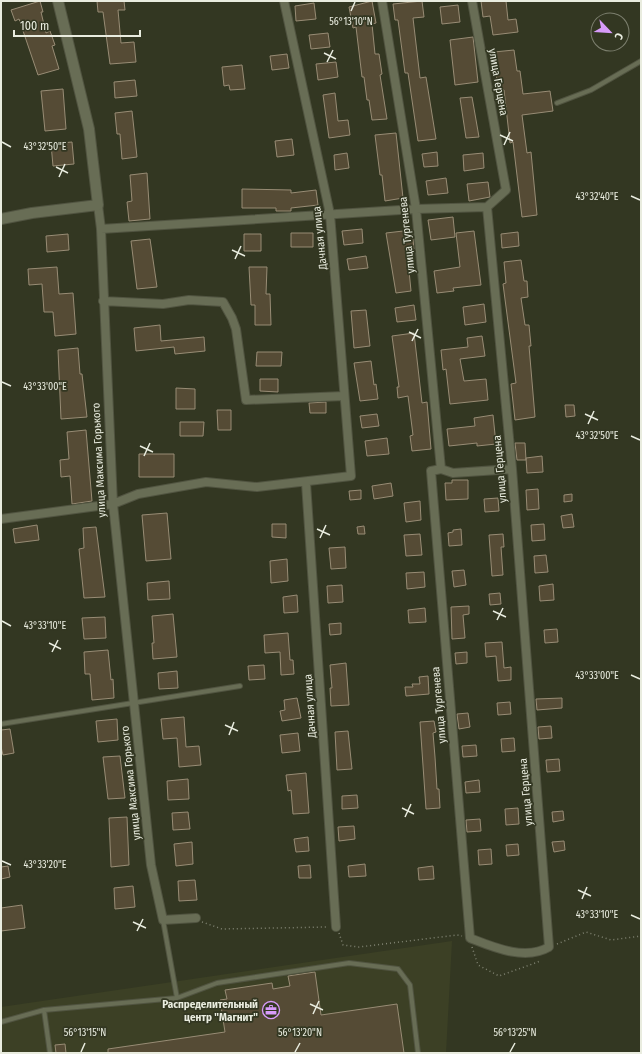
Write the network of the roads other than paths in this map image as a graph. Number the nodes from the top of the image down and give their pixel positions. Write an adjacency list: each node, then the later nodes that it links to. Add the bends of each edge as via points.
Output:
1 (58, 1): 7 (street, улица Максима Горького, via 89,129)
2 (284, 1): 10 (street, Дачная улица)
3 (382, 1): 9 (street, улица Тургенева)
4 (472, 1): 8 (street, улица Герцена, via 506,190)
5 (641, 61): 6 (lane, via 591,90)
6 (557, 103)
7 (98, 206): 11 (street); 12 (street, улица Максима Горького)
8 (487, 207): 9 (street); 16 (street, улица Герцена)
9 (416, 209): 10 (street); 15 (street, улица Тургенева)
10 (330, 214): 12 (street); 14 (street, Дачная улица)
11 (1, 219)
12 (101, 229): 13 (street, улица Максима Горького)
13 (103, 301): 14 (street, via 162,304 189,300 223,302 236,329 246,400); 18 (street, улица Максима Горького)
14 (344, 396): 17 (street, Дачная улица, via 350,476)
15 (441, 469): 16 (street, via 454,473); 26 (street, улица Тургенева, via 431,470)
16 (512, 469): 26 (street, улица Герцена, via 549,947 540,953 501,950)
17 (306, 483): 18 (street, via 257,487 206,482 138,494); 25 (street, Дачная улица)
18 (113, 504): 19 (street); 21 (street, улица Максима Горького)
19 (1, 520)
20 (240, 686): 21 (lane)
21 (134, 704): 22 (lane); 24 (street, улица Максима Горького, via 151,865)
22 (1, 724)
23 (196, 918): 24 (street)
24 (163, 920): 27 (lane)
25 (336, 927)
26 (470, 938)
27 (177, 998): 28 (lane); 31 (lane, via 217,983 349,963 398,969 410,985)
28 (44, 1010): 29 (lane); 30 (lane)
29 (1, 1022)
30 (50, 1053)
31 (418, 1053)

